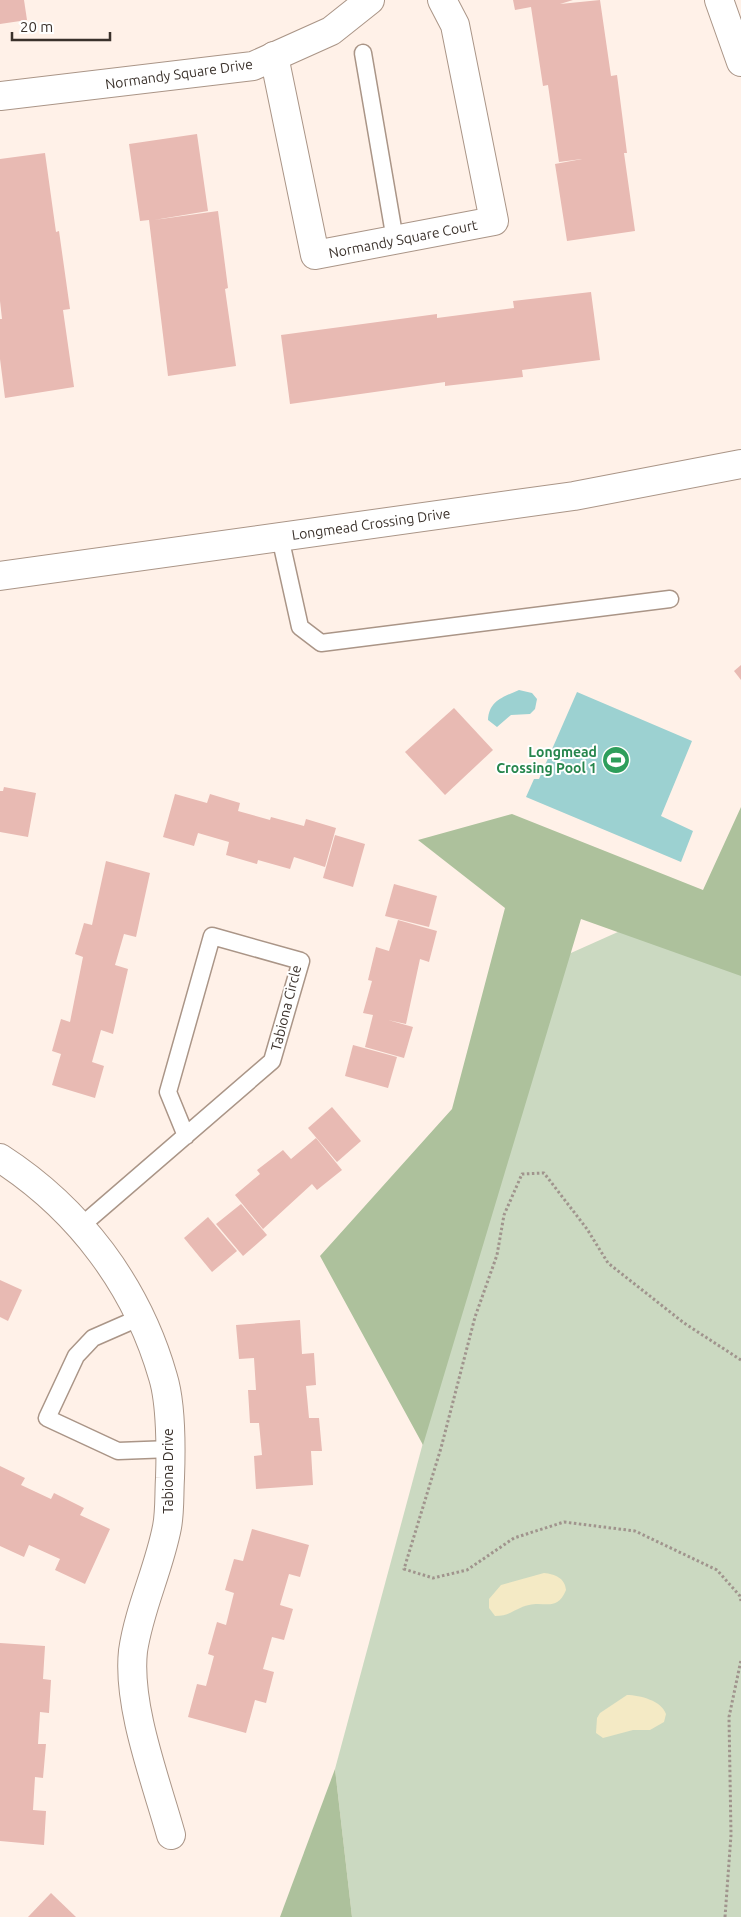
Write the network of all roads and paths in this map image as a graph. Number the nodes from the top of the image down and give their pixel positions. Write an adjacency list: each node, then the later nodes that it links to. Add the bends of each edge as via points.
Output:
1 (370, 0): 5 (street, Normandy Square Drive, via 331,31)
2 (442, 0): 8 (street, Normandy Square Court, via 455,25 494,222)
3 (729, 13): 6 (street)
4 (362, 53): 8 (lane)
5 (274, 56): 7 (street, Normandy Square Drive, via 253,66); 8 (street, Normandy Square Court, via 316,255)
6 (741, 62)
7 (0, 96)
8 (395, 240)
9 (741, 464): 10 (street, Longmead Crossing Drive, via 574,496)
10 (280, 537): 11 (street, Longmead Crossing Drive); 12 (lane, via 300,626 321,643)
11 (0, 576)
12 (670, 599)
13 (186, 1136): 13 (lane, Tabiona Circle, via 272,1061 301,961 212,936 168,1092); 15 (lane, Tabiona Circle)
14 (0, 1158): 15 (street, Tabiona Drive, via 46,1190)
15 (81, 1226): 16 (street, Tabiona Drive, via 120,1278)
16 (141, 1317): 18 (street, Tabiona Drive, via 164,1378); 18 (lane, via 93,1338 76,1356 47,1418 118,1451)
17 (741, 1360): 19 (path, via 684,1323 608,1263 544,1173 522,1174 504,1215 497,1255 475,1317 441,1448 404,1569 433,1578 467,1570 514,1538 564,1522 635,1531 717,1570)
18 (171, 1449): 21 (street, Tabiona Drive, via 167,1526 133,1652 134,1700)
19 (741, 1601)
20 (741, 1660): 22 (path, via 729,1717 731,1836)
21 (171, 1835)
22 (724, 1917)

